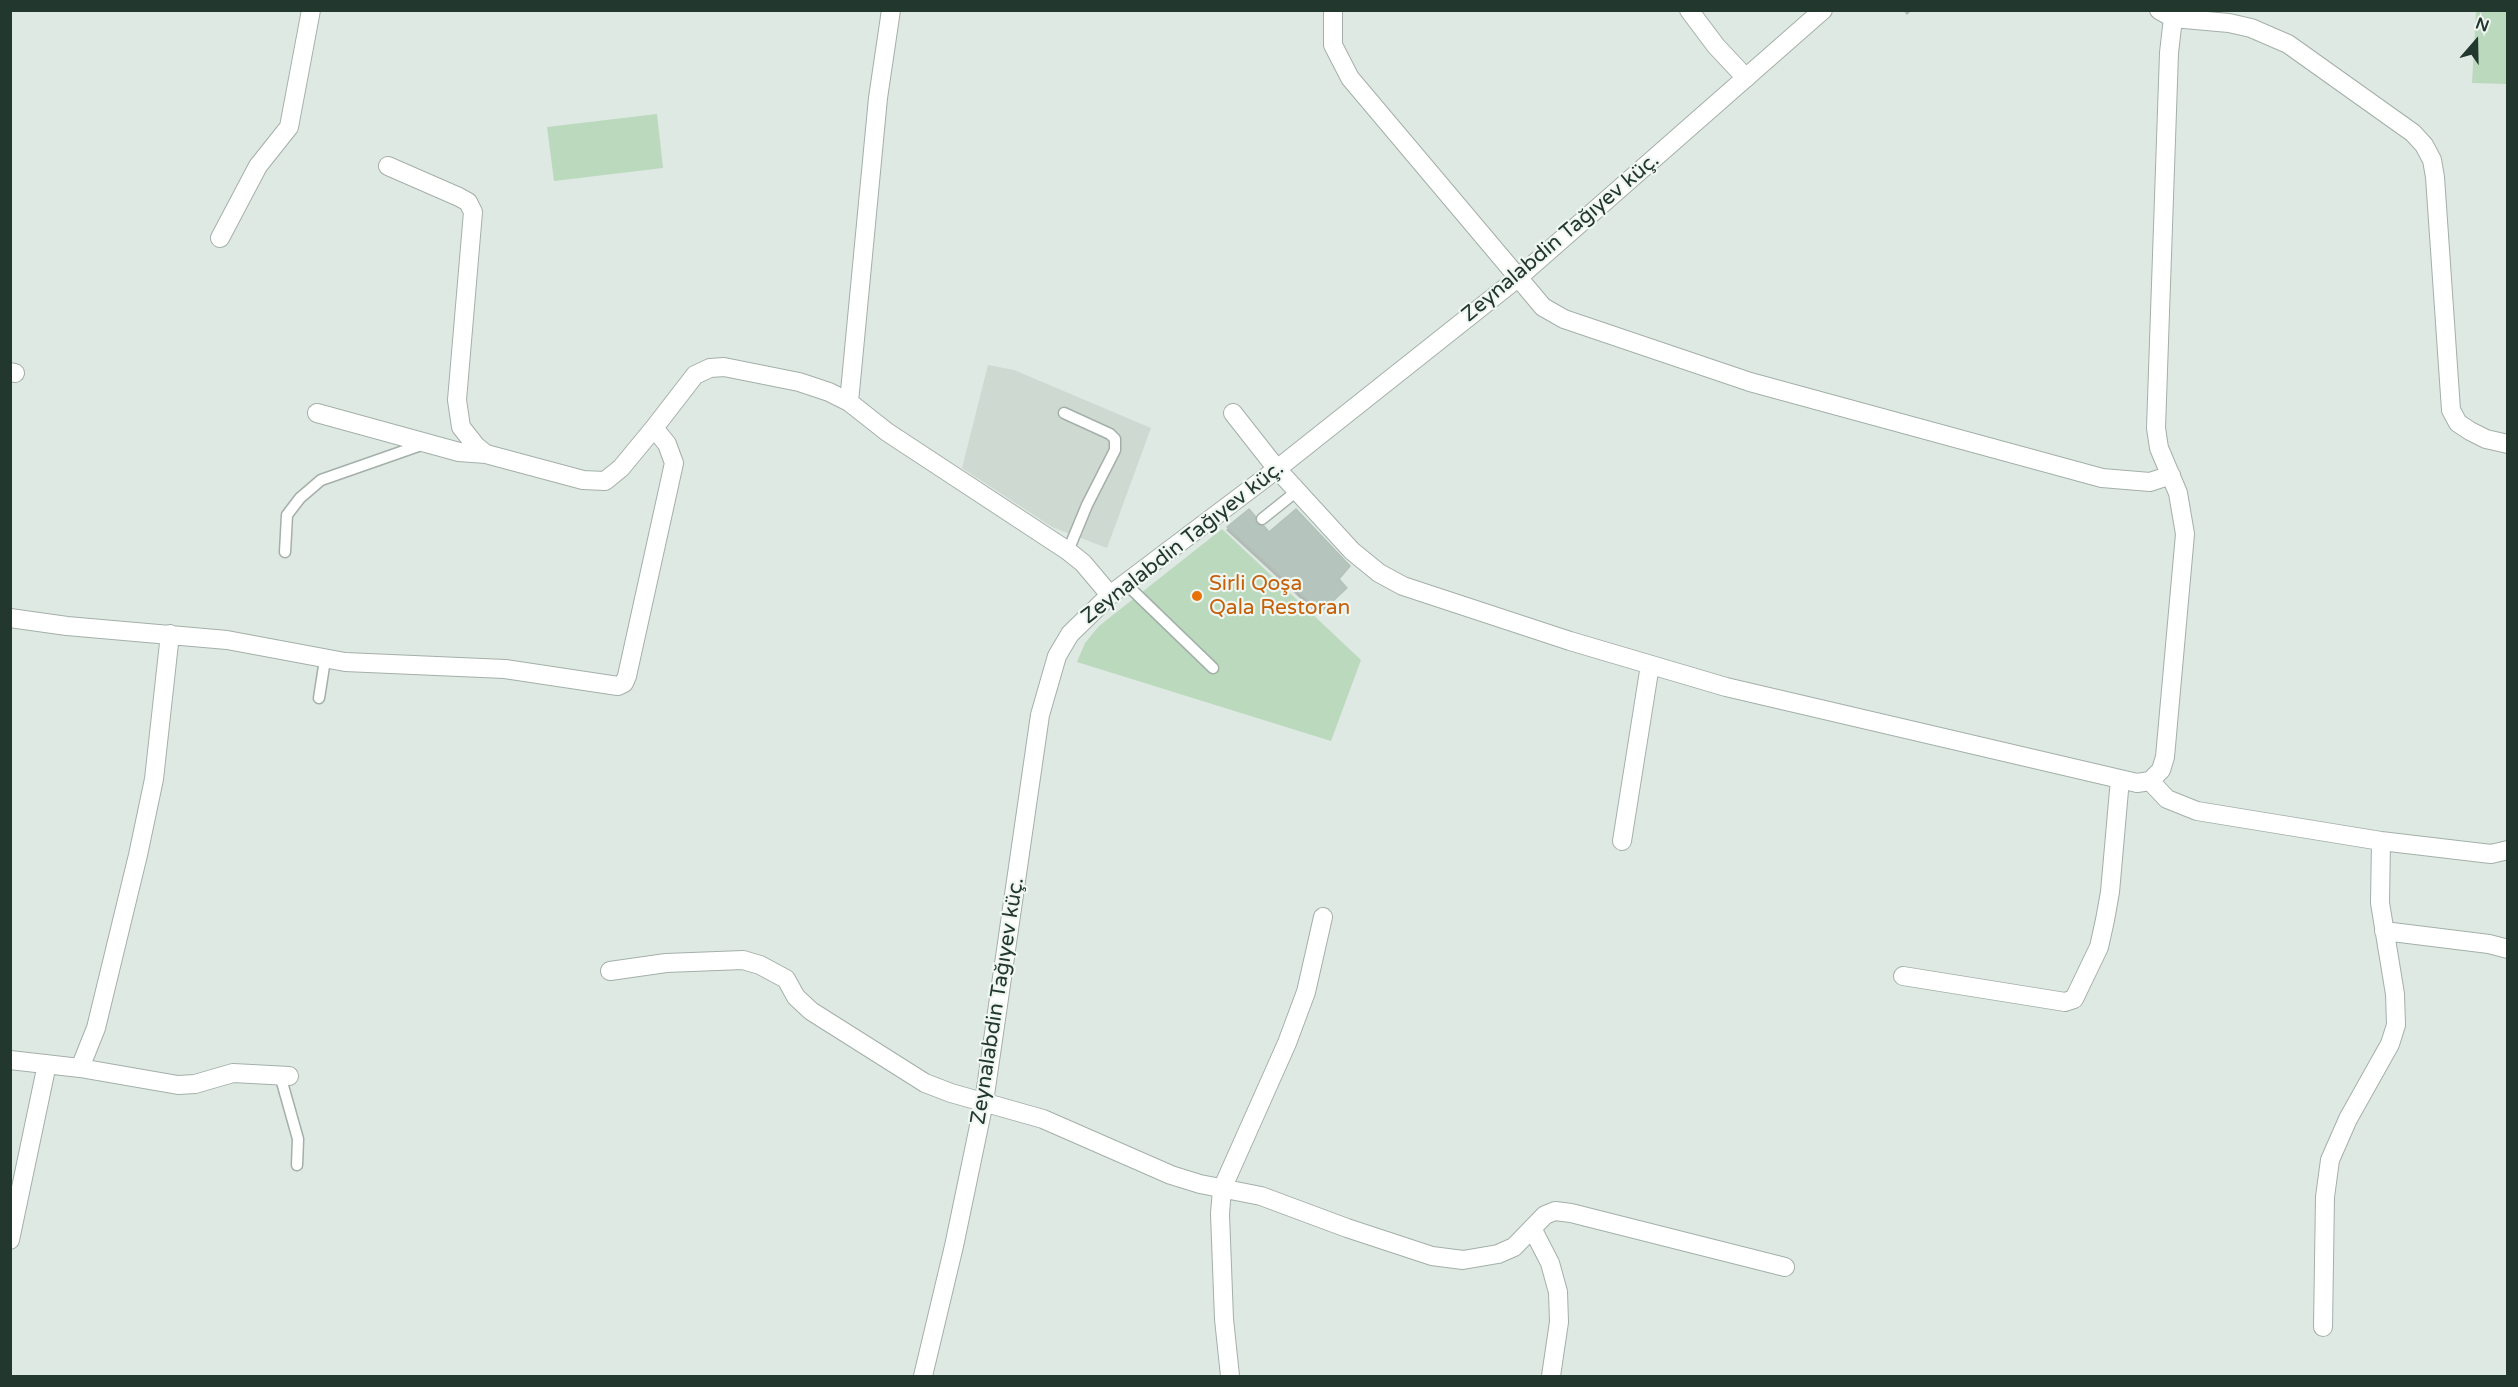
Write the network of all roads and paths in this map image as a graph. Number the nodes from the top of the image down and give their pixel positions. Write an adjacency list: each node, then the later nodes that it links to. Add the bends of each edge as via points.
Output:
1 (311, 10): 9 (street, via 289,127 258,166)
2 (891, 10): 11 (street, via 878,98)
3 (1333, 10): 10 (street, via 1333,45 1350,78)
4 (1689, 10): 7 (street)
5 (1823, 10): 7 (street, Zeynalabdin Tağıyev küç.)
6 (2166, 14): 17 (street, via 2240,26 2289,44 2413,133 2424,145 2435,177 2451,410 2458,423 2470,431); 20 (street, via 2169,53 2156,428 2159,448)
7 (1746, 78): 10 (street, Zeynalabdin Tağıyev küç.)
8 (388, 166): 18 (street, via 459,197 468,202 473,212 457,400 461,427)
9 (220, 238)
10 (1519, 277): 19 (street, Zeynalabdin Tağıyev küç.); 20 (street, via 1543,307 1564,319 1750,382 2102,478 2150,482)
11 (849, 402): 15 (street, via 799,382 724,366 695,375); 23 (street)
12 (317, 413): 16 (street)
13 (1064, 413): 23 (lane, via 1115,439 1115,450)
14 (1233, 413): 19 (street)
15 (654, 428): 18 (street, via 621,468 604,481 583,480); 29 (street, via 667,444 674,463 624,683 607,686 505,669)
16 (428, 443): 18 (street, via 459,452); 24 (lane, via 321,480 287,515)
17 (2508, 444)
18 (486, 454)
19 (1277, 469): 21 (street); 25 (street, Zeynalabdin Tağıyev küç.)
20 (2171, 475): 34 (street, via 2185,534 2165,757 2161,770)
21 (1297, 491): 22 (lane); 30 (street, via 1352,551 1403,586)
22 (1262, 519)
23 (1068, 551): 26 (street)
24 (285, 552)
25 (1126, 584): 26 (street, Zeynalabdin Tağıyev küç.); 31 (lane)
26 (1110, 595): 47 (street, Zeynalabdin Tağıyev küç., via 1070,634 1047,683)
27 (10, 618): 28 (street)
28 (170, 634): 29 (street, via 226,640); 45 (street, via 154,779 96,1028)
29 (325, 660): 32 (lane)
30 (1650, 665): 33 (street, via 1726,687); 35 (street)
31 (1213, 668)
32 (320, 698)
33 (2120, 779): 34 (street); 42 (street, via 2106,920 2099,947 2074,999 2066,1002)
34 (2150, 781): 36 (street, via 2167,798 2196,811)
35 (1622, 841)
36 (2380, 841): 37 (street, via 2491,854); 39 (street)
37 (2508, 850)
38 (1323, 917): 49 (street, via 1306,992)
39 (2384, 931): 40 (street); 53 (street, via 2396,1025 2330,1160 2325,1197)
40 (2508, 949)
41 (610, 971): 47 (street, via 666,963 743,960 760,964 786,979 796,997 811,1011 925,1083)
42 (1903, 976)
43 (10, 1060): 44 (street)
44 (47, 1064): 45 (street); 51 (street)
45 (80, 1068): 46 (street, via 178,1085 233,1073)
46 (285, 1076): 48 (lane, via 298,1139)
47 (984, 1102): 49 (street, via 1043,1119 1171,1175); 54 (street, Zeynalabdin Tağıyev küç.)
48 (297, 1165)
49 (1222, 1189): 50 (street, via 1261,1196 1432,1256 1463,1260 1498,1254 1514,1247); 55 (street, via 1224,1319)
50 (1533, 1230): 52 (street, via 1545,1215 1555,1211 1571,1213); 56 (street, via 1550,1263 1558,1292 1559,1322)
51 (10, 1240)
52 (1785, 1267)
53 (2323, 1327)
54 (923, 1377)
55 (1230, 1377)
56 (1551, 1377)

